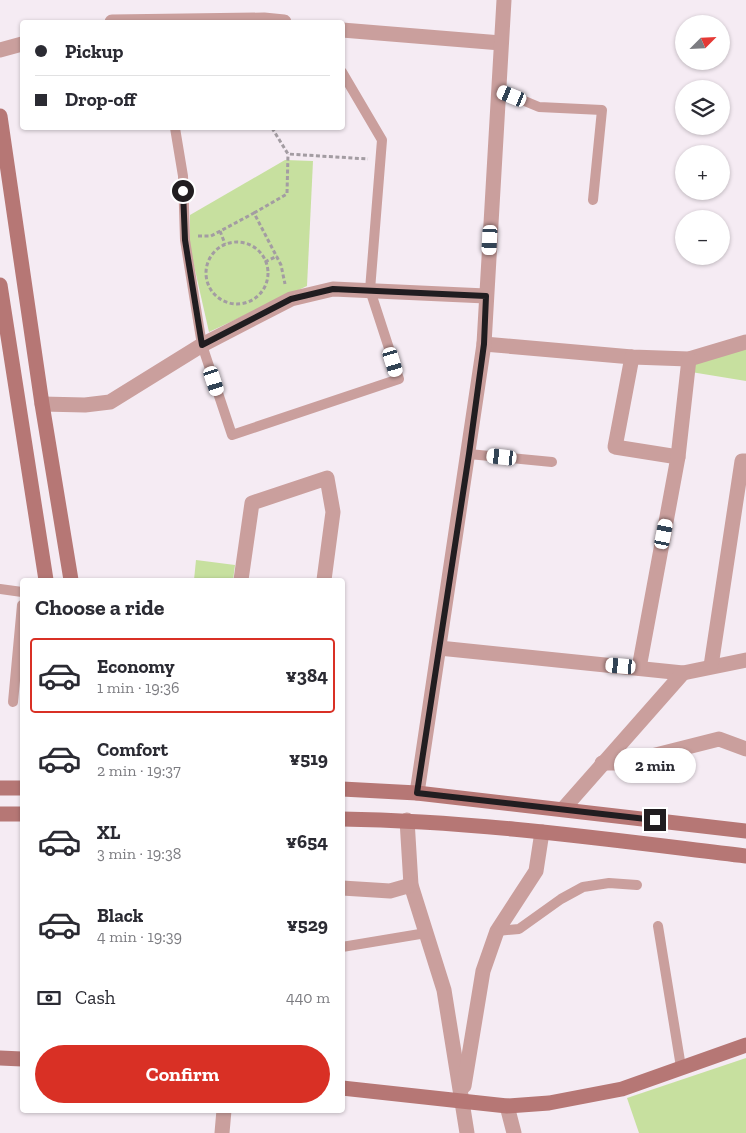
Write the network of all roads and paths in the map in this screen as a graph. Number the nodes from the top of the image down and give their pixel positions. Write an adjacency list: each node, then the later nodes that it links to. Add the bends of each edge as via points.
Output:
1 (504, 0): 3 (street)
2 (345, 30): 3 (street)
3 (501, 43): 7 (street)
4 (20, 45): 5 (street)
5 (0, 50)
6 (345, 77): 12 (lane, via 382,140)
7 (498, 90): 13 (lane, via 539,107 602,110); 22 (street)
8 (0, 116): 29 (street)
9 (175, 130): 16 (lane, via 183,176)
10 (273, 130): 11 (path)
11 (288, 154): 12 (path); 14 (path, via 287,194)
12 (381, 160): 21 (lane)
13 (594, 200)
14 (254, 213): 15 (path); 18 (path)
15 (220, 232): 16 (path, via 211,236); 17 (path)
16 (185, 236): 26 (lane)
17 (225, 244): 19 (path, via 244,243 253,247); 19 (path, via 216,250 206,267 209,288 223,301 240,304 257,297 267,280)
18 (277, 256): 19 (path); 23 (path)
19 (265, 262)
20 (0, 285): 34 (street)
21 (370, 290): 22 (street); 23 (street, via 333,289); 26 (lane, via 399,379 232,435)
22 (486, 296): 25 (street)
23 (291, 299): 26 (street)
24 (746, 342): 28 (street)
25 (484, 344): 27 (street); 30 (street)
26 (202, 345): 29 (street, via 110,402)
27 (632, 357): 28 (street); 31 (street, via 615,447)
28 (689, 359): 31 (street)
29 (42, 404): 35 (street)
30 (469, 454): 33 (lane); 41 (street)
31 (678, 458): 44 (street)
32 (746, 461): 43 (street, via 742,461)
33 (552, 462)
34 (46, 578)
35 (71, 578)
36 (241, 578): 37 (street, via 252,503 327,478 333,512)
37 (324, 578)
38 (0, 590): 39 (lane)
39 (20, 592)
40 (20, 627): 46 (lane)
41 (439, 648): 44 (street); 52 (street)
42 (746, 660): 43 (street)
43 (711, 666): 45 (street)
44 (639, 668): 45 (street)
45 (683, 673): 48 (street)
46 (13, 702)
47 (746, 749): 48 (street, via 719,739 624,763)
48 (602, 763): 53 (street)
49 (0, 788): 50 (street)
50 (20, 788)
51 (345, 789): 52 (street)
52 (417, 793): 53 (street)
53 (564, 808): 58 (street)
54 (0, 814): 55 (street)
55 (20, 814)
56 (345, 819): 57 (street)
57 (407, 820): 59 (street); 61 (street)
58 (746, 831)
59 (542, 832): 60 (street); 65 (street, via 536,871)
60 (746, 856)
61 (411, 885): 63 (street, via 390,891); 66 (street)
62 (637, 885): 65 (lane, via 609,883 584,887 519,929)
63 (345, 888)
64 (658, 926): 71 (lane)
65 (497, 932): 73 (street, via 483,971)
66 (426, 933): 67 (lane); 73 (street, via 444,990)
67 (345, 946)
68 (746, 1045): 71 (street)
69 (0, 1058): 70 (street)
70 (20, 1059)
71 (681, 1067): 74 (street, via 622,1089 550,1103)
72 (345, 1088): 73 (street)
73 (461, 1100): 74 (street); 77 (street)
74 (507, 1106): 78 (street)
75 (224, 1113): 76 (street)
76 (222, 1133)
77 (467, 1133)
78 (514, 1133)

